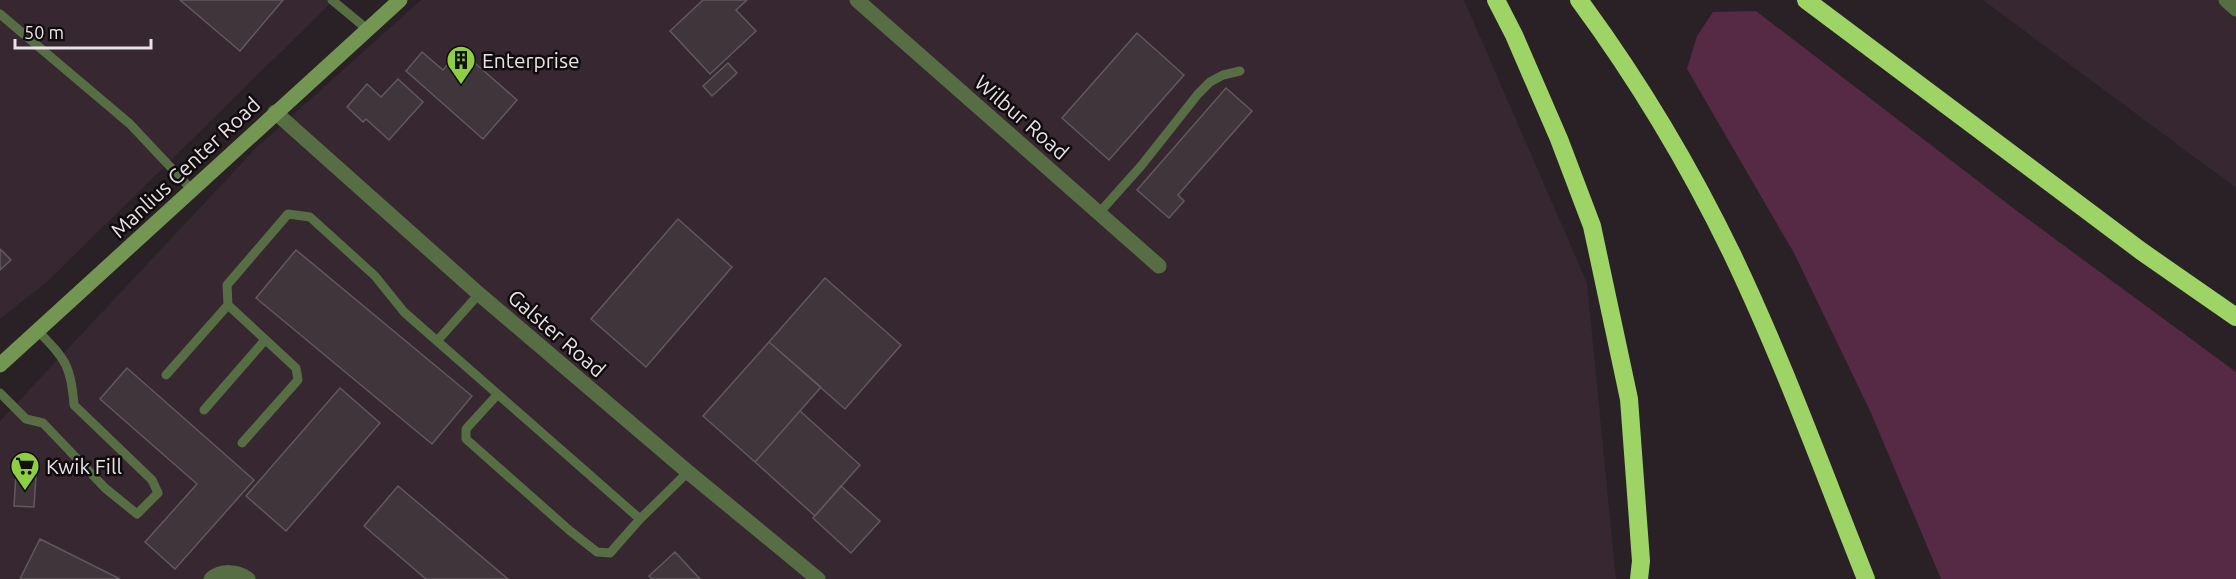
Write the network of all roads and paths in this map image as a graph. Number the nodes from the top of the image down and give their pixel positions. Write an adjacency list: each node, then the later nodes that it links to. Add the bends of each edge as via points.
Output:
1 (332, 0): 10 (lane)
2 (400, 0): 10 (main road, Manlius Center Road)
3 (857, 0): 14 (street, Wilbur Road)
4 (1496, 0): 35 (highway, via 1559,139 1592,225 1629,399)
5 (1579, 0): 36 (highway, via 1640,87 1733,257)
6 (1806, 0): 15 (highway)
7 (2226, 0): 8 (street)
8 (2236, 9)
9 (0, 14): 13 (lane, via 130,124)
10 (367, 29): 12 (main road, Manlius Center Road)
11 (1240, 71): 14 (lane, via 1210,82 1198,94)
12 (275, 112): 13 (main road, Manlius Center Road); 17 (street, Galster Road)
13 (192, 190): 20 (main road, Manlius Center Road)
14 (1099, 213): 16 (street, Wilbur Road)
15 (2141, 251): 19 (highway); 21 (highway)
16 (1159, 267)
17 (479, 294): 23 (lane); 30 (street, Galster Road)
18 (228, 305): 22 (lane); 23 (lane, via 227,285 288,214 310,217 375,276 404,312); 25 (lane)
19 (2236, 317)
20 (38, 331): 24 (main road, Manlius Center Road); 26 (lane, via 62,355 72,381 74,405 152,480 158,493 137,514 105,488 43,423 26,419)
21 (2236, 333)
22 (266, 340): 28 (lane); 29 (lane, via 296,368 298,380)
23 (437, 341): 27 (lane)
24 (0, 365)
25 (166, 375)
26 (0, 393)
27 (497, 395): 31 (lane); 31 (lane, via 466,429 466,439 569,530 597,552 610,553)
28 (204, 410)
29 (242, 443)
30 (688, 472): 31 (lane); 34 (street, Galster Road)
31 (640, 519)
32 (211, 579): 33 (street, via 224,573)
33 (248, 579)
34 (818, 579)
35 (1640, 579)
36 (1866, 579)

